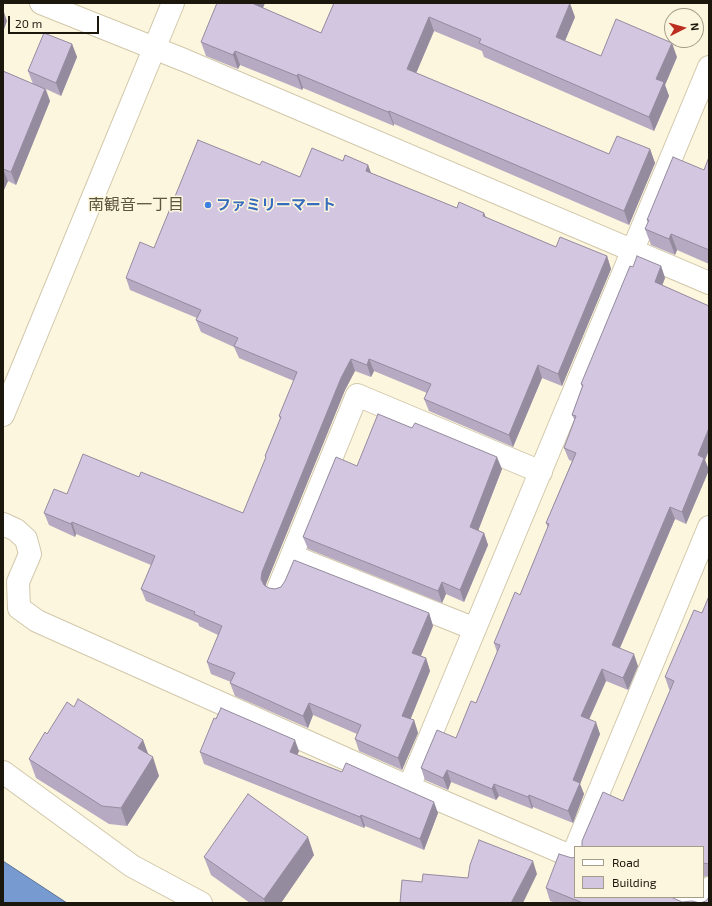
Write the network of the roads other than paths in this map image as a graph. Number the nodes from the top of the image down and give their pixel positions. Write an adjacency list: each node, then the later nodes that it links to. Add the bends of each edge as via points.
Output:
1 (41, 3): 3 (street)
2 (173, 3): 3 (street)
3 (154, 48): 5 (street); 7 (street)
4 (709, 67): 5 (street)
5 (634, 251): 6 (street); 8 (street)
6 (709, 283)
7 (3, 415)
8 (541, 472): 11 (street, via 357,395); 13 (street)
9 (3, 524): 15 (street, via 16,530 26,539 30,554 18,582 19,608 37,621)
10 (709, 527): 16 (street)
11 (292, 556): 12 (street); 13 (street)
12 (278, 589)
13 (475, 629): 15 (street)
14 (3, 772): 20 (street, via 132,866)
15 (409, 787): 17 (street)
16 (578, 846)
17 (574, 853)
18 (709, 888): 22 (street)
19 (678, 898): 21 (street)
20 (201, 903)
21 (691, 903)
22 (703, 903)

